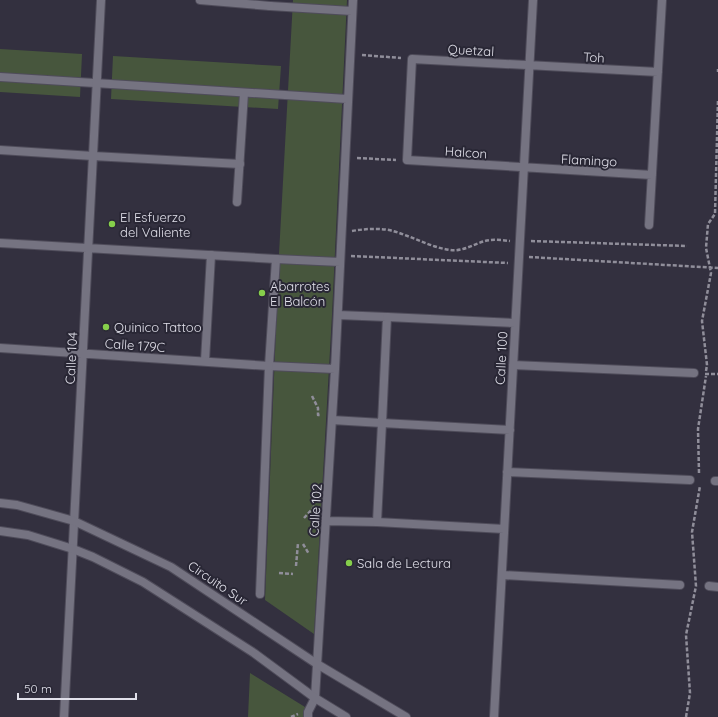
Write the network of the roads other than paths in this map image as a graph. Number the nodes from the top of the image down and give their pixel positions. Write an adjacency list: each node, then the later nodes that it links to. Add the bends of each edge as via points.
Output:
1 (101, 0): 10 (street, Calle 104)
2 (204, 0): 6 (street)
3 (353, 0): 6 (street, Calle 102)
4 (533, 0): 7 (street, Calle 100)
5 (662, 0): 8 (street)
6 (352, 11): 12 (street, Calle 102)
7 (529, 65): 8 (street, Toh); 15 (street, Quetzal, via 412,59); 17 (street, Calle 100)
8 (658, 72): 18 (street)
9 (0, 77): 10 (street)
10 (97, 84): 11 (street); 14 (street, Calle 104)
11 (244, 93): 12 (street); 16 (street)
12 (347, 99): 25 (street, Calle 102)
13 (0, 150): 14 (street)
14 (93, 156): 16 (street); 22 (street, Calle 104)
15 (407, 160): 17 (street, Halcon)
16 (240, 164): 19 (street)
17 (524, 168): 18 (street, Flamingo); 28 (street, Calle 100)
18 (652, 175): 20 (street)
19 (238, 202)
20 (649, 225)
21 (0, 243): 22 (street)
22 (88, 248): 23 (street); 30 (street, Calle 104)
23 (211, 255): 24 (street); 31 (street)
24 (276, 259): 25 (street); 33 (street)
25 (340, 259): 26 (street, Calle 102)
26 (338, 315): 27 (street); 34 (street, Calle 102)
27 (387, 317): 28 (street); 37 (street)
28 (515, 323): 32 (street, Calle 100)
29 (0, 348): 30 (street, Calle 179C)
30 (83, 354): 31 (street, Calle 179C); 43 (street, Calle 104)
31 (205, 361): 33 (street, Calle 179C)
32 (513, 365): 35 (street); 38 (street, Calle 100)
33 (269, 366): 34 (street, Calle 179C); 52 (street)
34 (335, 369): 36 (street, Calle 102)
35 (694, 373)
36 (329, 418): 37 (street); 42 (street, Calle 102)
37 (382, 423): 38 (street); 44 (street)
38 (510, 430): 39 (street, Calle 100)
39 (507, 472): 40 (street); 45 (street, Calle 100)
40 (690, 480)
41 (0, 503): 43 (street, Circuito Sur, via 17,505)
42 (326, 520): 44 (street); 53 (street, Calle 102)
43 (74, 522): 47 (street, Calle 104); 53 (street, Circuito Sur, via 171,567)
44 (377, 522): 45 (street)
45 (504, 529): 48 (street, Calle 100)
46 (0, 531): 47 (street, via 28,535)
47 (72, 549): 54 (street, via 143,582 254,653); 55 (street, Calle 104)
48 (502, 575): 49 (street); 59 (street, Calle 100)
49 (680, 584)
50 (708, 586): 51 (street)
51 (718, 587)
52 (260, 594)
53 (317, 664): 54 (street, Calle 102); 58 (street, Circuito Sur)
54 (315, 698): 56 (street, Calle 102); 57 (street)
55 (64, 717)
56 (308, 717)
57 (346, 717)
58 (406, 717)
59 (494, 717)

